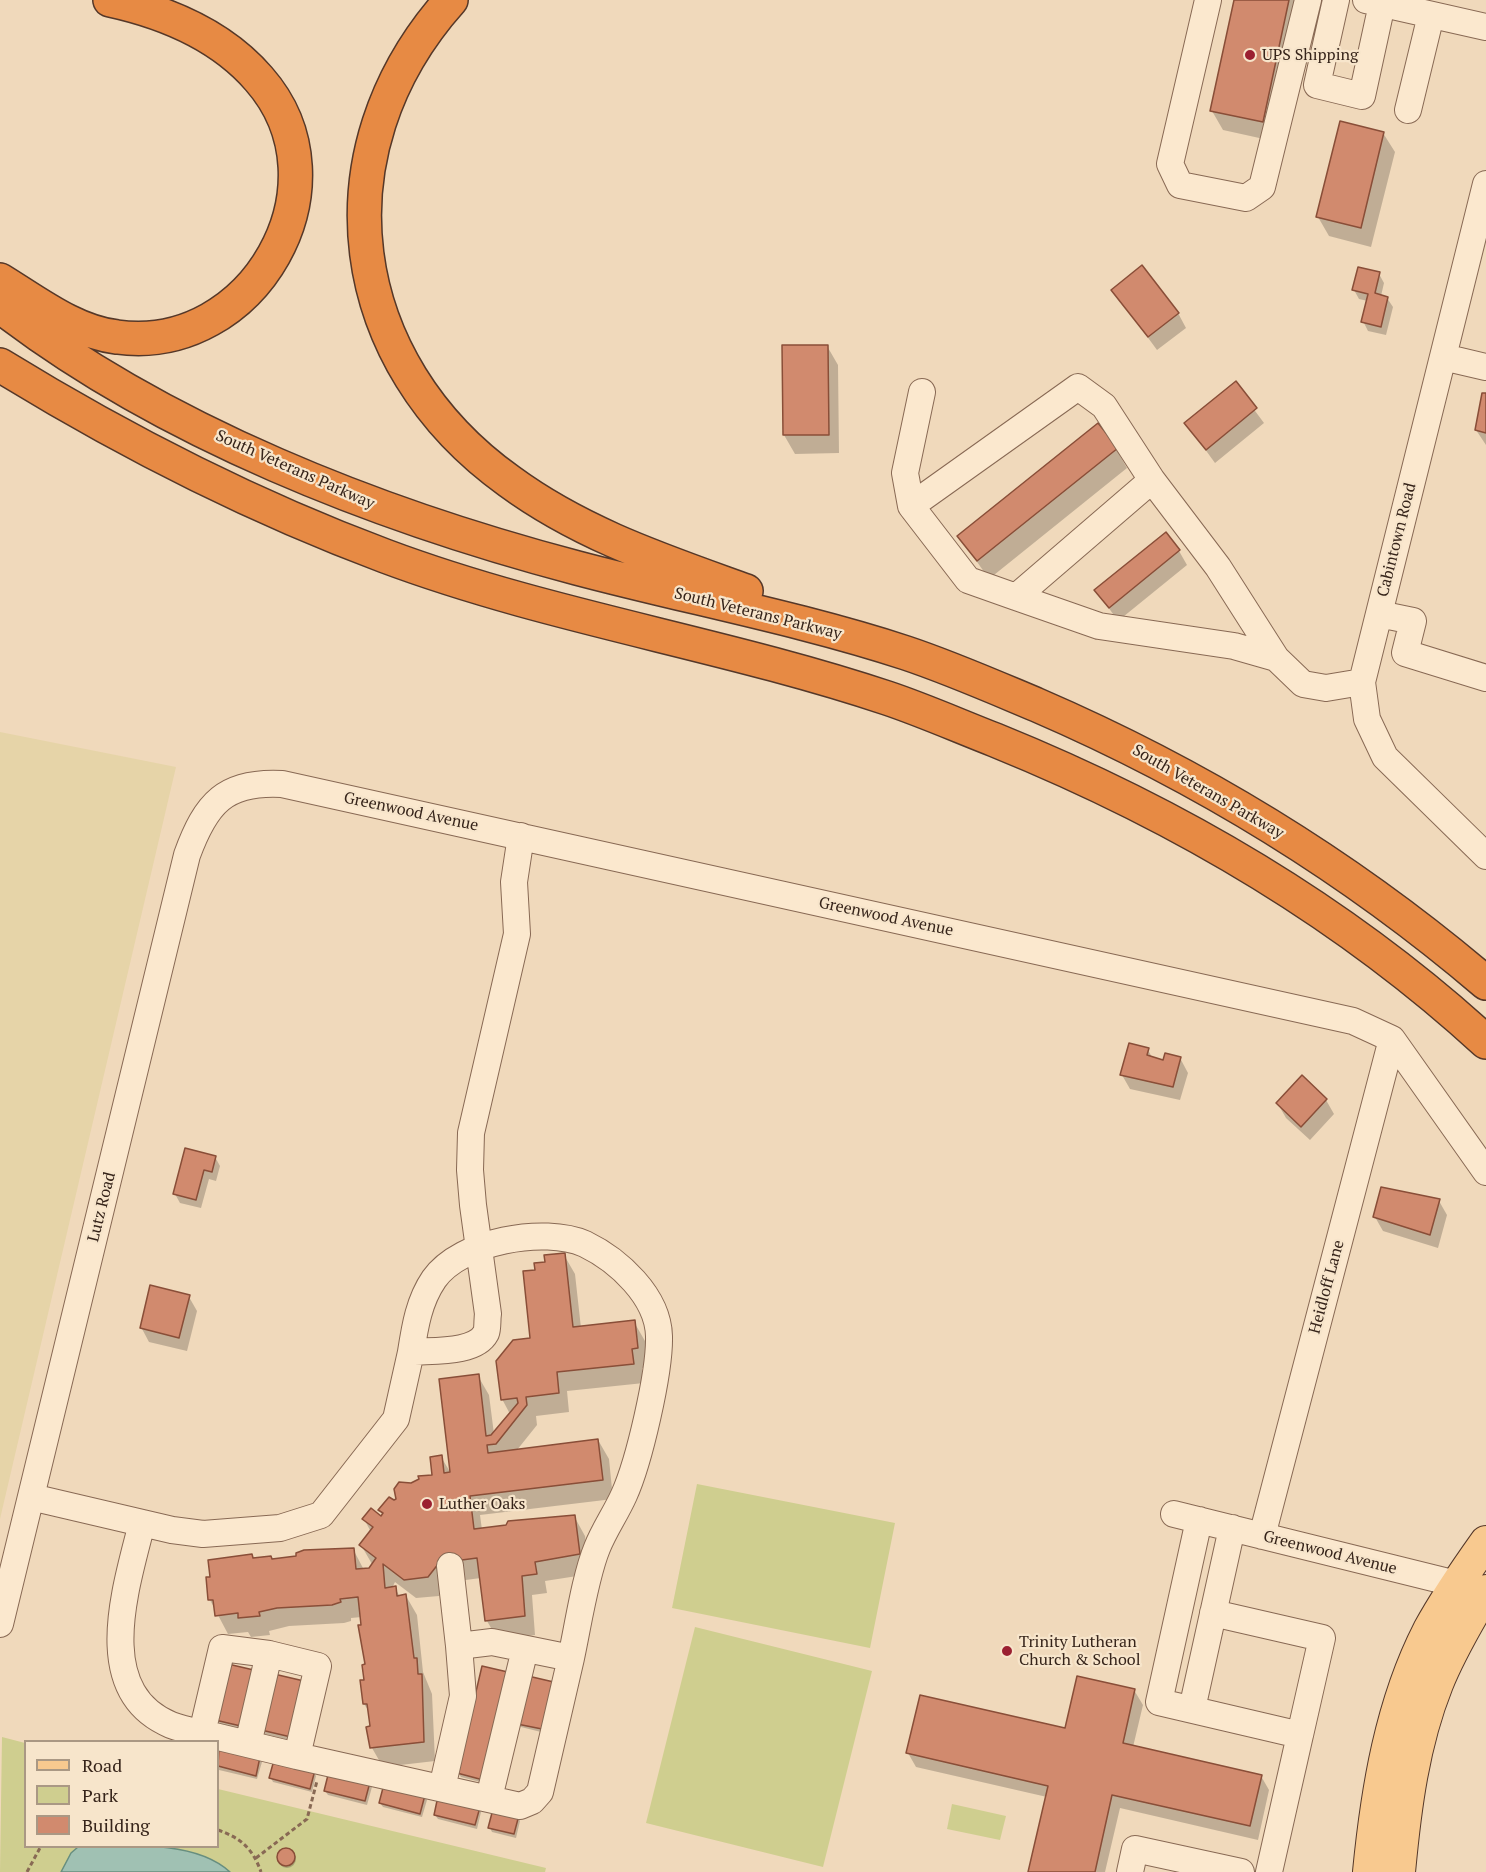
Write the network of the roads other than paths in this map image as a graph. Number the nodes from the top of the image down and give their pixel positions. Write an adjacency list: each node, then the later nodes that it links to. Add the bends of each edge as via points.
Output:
1 (110, 0): 11 (highway, via 142,7 187,25 224,46 260,80 285,125 294,155 293,209 284,240 250,289 227,309 196,327 146,338 116,337 68,321)
2 (451, 0): 23 (highway, via 406,58 386,99 371,149 364,212 367,255 383,327 416,389 456,437 508,481 570,521 634,551)
3 (1208, 0): 4 (street, via 1170,164 1180,185 1246,198 1262,187)
4 (1308, 0)
5 (1336, 0): 6 (street, via 1317,85 1362,96)
6 (1374, 2): 7 (street)
7 (1431, 15): 8 (street); 9 (street)
8 (1486, 27)
9 (1408, 110)
10 (1486, 183): 13 (street, Cabintown Road)
11 (0, 280)
12 (0, 306): 23 (highway, South Veterans Parkway, via 75,358 201,429 377,506 531,555)
13 (1443, 357): 15 (street); 22 (street, Cabintown Road)
14 (0, 365): 20 (highway, via 84,416)
15 (1486, 367)
16 (0, 383): 20 (highway, via 192,492)
17 (922, 392): 19 (street, via 905,473)
18 (1152, 480): 19 (street, via 1104,406 1078,387); 21 (street); 24 (street, via 1218,567)
19 (911, 506): 21 (street, via 968,580)
20 (272, 511): 32 (highway, via 387,557 474,585 889,699 1047,761 1143,806 1268,877 1376,951)
21 (1016, 597): 24 (street, via 1099,627 1234,646)
22 (1379, 614): 25 (street, via 1413,621 1405,653); 26 (street, Cabintown Road)
23 (904, 653): 30 (highway, South Veterans Parkway, via 972,677 1183,775 1353,880)
24 (1276, 658): 26 (street, via 1303,684 1326,688)
25 (1486, 678)
26 (1362, 682): 29 (street, Cabintown Road, via 1367,719 1385,757)
27 (219, 798): 28 (street, Greenwood Avenue, via 237,787 282,784); 36 (street, Lutz Road, via 200,821 188,855)
28 (521, 836): 31 (street, Greenwood Avenue, via 1353,1021); 34 (street, via 514,882 517,934 471,1133 470,1170)
29 (1486, 856)
30 (1486, 983)
31 (1392, 1039): 33 (street, Greenwood Avenue); 41 (street, Heidloff Lane)
32 (1486, 1042)
33 (1486, 1172)
34 (480, 1246): 35 (street, via 451,1261 435,1277 423,1296); 35 (street, via 488,1314 486,1332 476,1343 463,1347); 50 (street, via 532,1238 584,1244 614,1262 643,1293 654,1313 659,1335 644,1429 625,1493 596,1548)
35 (411, 1352): 39 (street, via 396,1419 321,1515 280,1528 241,1533 203,1534)
36 (31, 1497): 39 (street); 46 (street, Lutz Road)
37 (1174, 1514): 38 (street, Greenwood Avenue)
38 (1199, 1520): 40 (street, Greenwood Avenue); 51 (street, via 1159,1702)
39 (142, 1523): 52 (street, via 122,1604 119,1638 124,1671 134,1694 149,1712 171,1725)
40 (1232, 1528): 41 (street, Greenwood Avenue); 45 (street)
41 (1262, 1536): 44 (street, Greenwood Avenue)
42 (1486, 1542): 44 (main road)
43 (450, 1566): 47 (street)
44 (1478, 1589): 61 (main road, via 1429,1631 1399,1704 1384,1761); 62 (main road, via 1422,1731 1407,1798)
45 (1213, 1613): 51 (street); 53 (street, via 1322,1638)
46 (0, 1624)
47 (459, 1646): 48 (street, via 492,1642); 56 (street, via 463,1696)
48 (525, 1649): 50 (street); 57 (street)
49 (269, 1654): 52 (street, via 222,1648); 54 (street); 55 (street, via 318,1666)
50 (571, 1658): 57 (street, via 540,1792 520,1806)
51 (1192, 1709): 53 (street)
52 (202, 1733): 54 (street)
53 (1300, 1735): 60 (street)
54 (248, 1744): 55 (street)
55 (309, 1758): 56 (street)
56 (442, 1788): 57 (street)
57 (489, 1798)
58 (1130, 1872): 59 (street, via 1135,1849)
59 (1241, 1872)
60 (1269, 1872)
61 (1369, 1872)
62 (1399, 1872)

